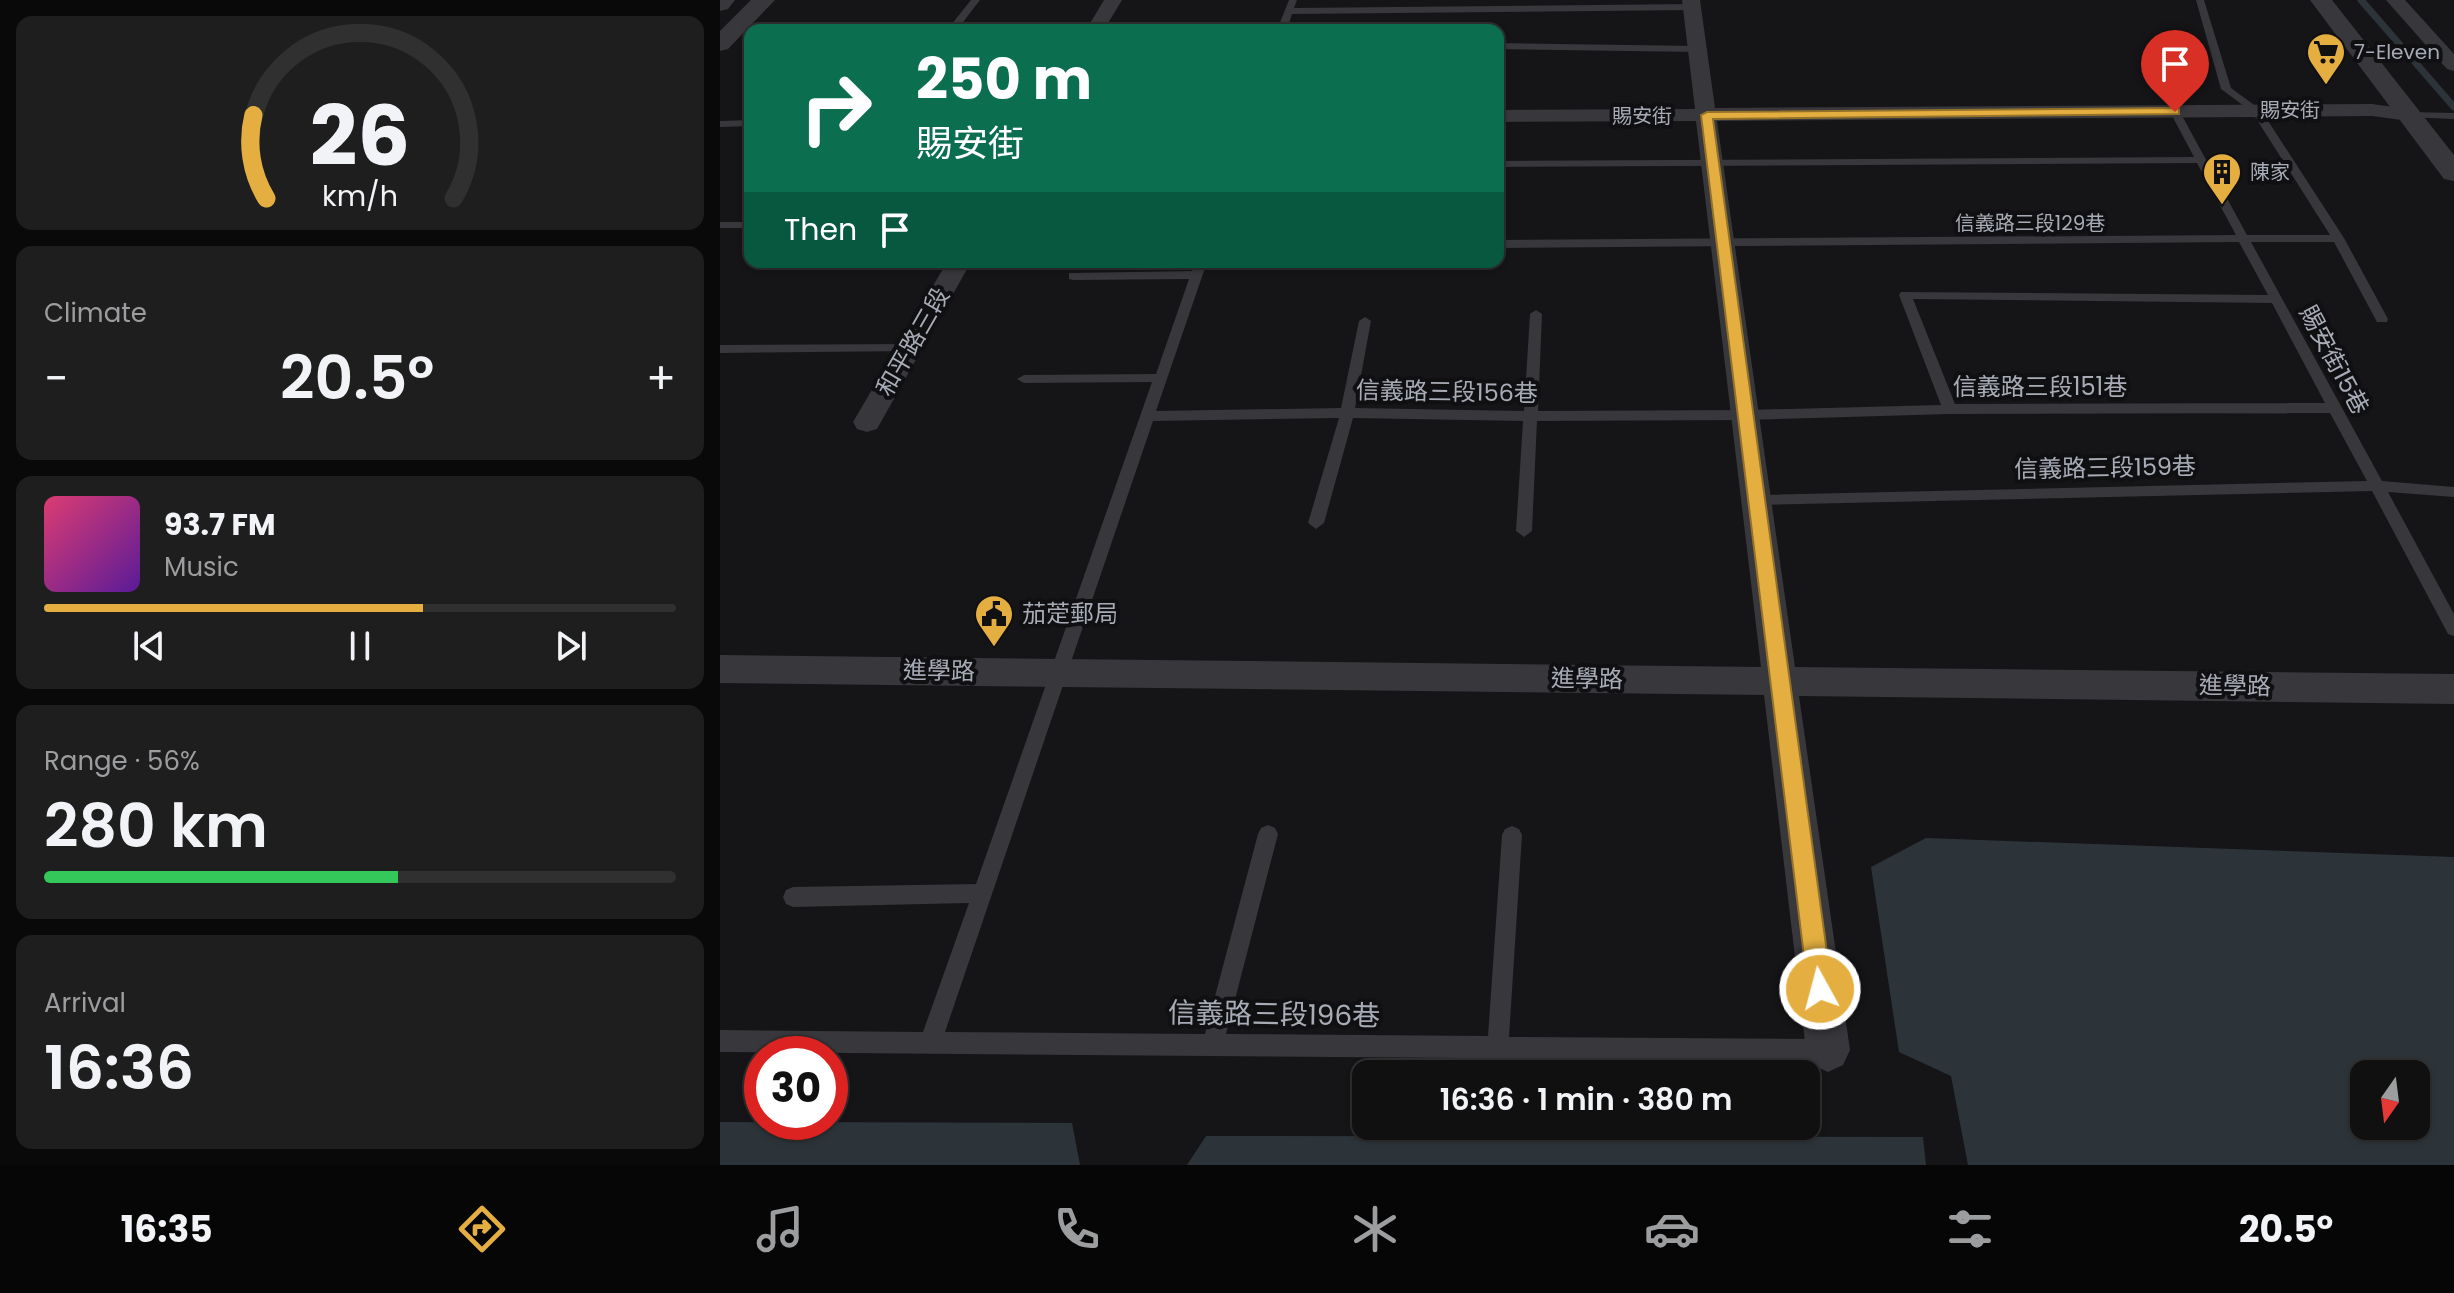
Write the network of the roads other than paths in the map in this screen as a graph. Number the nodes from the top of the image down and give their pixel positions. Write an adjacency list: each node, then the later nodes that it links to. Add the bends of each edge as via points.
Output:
1 (764, 0): 13 (street)
2 (976, 0): 10 (lane)
3 (1113, 0): 11 (street)
4 (1293, 0): 9 (lane)
5 (2200, 0): 17 (lane, via 2226,89)
6 (2321, 0): 20 (street)
7 (2395, 0): 16 (street)
8 (1692, 3): 9 (lane); 15 (street)
9 (1288, 11): 12 (lane)
10 (957, 24)
11 (1099, 24)
12 (1284, 24)
13 (720, 44)
14 (1504, 46): 15 (lane)
15 (1698, 49): 19 (street)
16 (2454, 65)
17 (2256, 110): 18 (street, 賜安街); 20 (street, 賜安街); 31 (lane)
18 (2175, 112): 19 (street, 賜安街); 25 (lane, 賜安街15巷)
19 (1707, 115): 21 (street, 賜安街); 26 (street)
20 (2409, 115): 22 (lane); 28 (street)
21 (1504, 116)
22 (2454, 116)
23 (744, 123): 24 (lane)
24 (720, 124)
25 (2202, 160): 26 (lane); 32 (lane, 賜安街15巷)
26 (1713, 162): 27 (lane); 33 (street)
27 (1504, 164)
28 (2454, 173)
29 (720, 225): 30 (lane)
30 (744, 225)
31 (2338, 238): 32 (lane, 信義路三段129巷); 40 (lane)
32 (2245, 239): 33 (lane, 信義路三段129巷); 38 (lane, 賜安街15巷)
33 (1723, 243): 34 (lane, 信義路三段129巷); 49 (street)
34 (1504, 244)
35 (956, 268): 42 (street, 和平路三段)
36 (1199, 268): 37 (lane); 44 (lane)
37 (1073, 276)
38 (2277, 299): 46 (lane, 賜安街15巷); 47 (lane, via 1905,295)
39 (1536, 314): 51 (lane)
40 (2382, 319)
41 (1365, 321): 48 (lane)
42 (910, 348): 43 (lane); 52 (street, 和平路三段)
43 (720, 349)
44 (1161, 378): 45 (lane); 50 (lane)
45 (1024, 379)
46 (2335, 408): 47 (lane, 信義路三段151巷); 53 (lane, 賜安街15巷)
47 (1950, 409): 49 (lane, 信義路三段151巷)
48 (1347, 413): 50 (lane, 信義路三段156巷); 51 (lane, 信義路三段156巷); 56 (lane)
49 (1745, 415): 51 (lane, 信義路三段156巷); 55 (street)
50 (1148, 416): 60 (lane)
51 (1530, 416): 57 (lane)
52 (867, 422)
53 (2377, 486): 54 (lane, 信義路三段159巷); 55 (lane, 信義路三段159巷); 58 (lane, 賜安街15巷)
54 (2454, 492)
55 (1757, 500): 61 (street)
56 (1316, 523)
57 (1524, 531)
58 (2454, 629)
59 (723, 673): 60 (street, 進學路)
60 (1059, 673): 61 (street, 進學路); 65 (lane)
61 (1780, 681): 62 (street, 進學路); 71 (street)
62 (2454, 689)
63 (1268, 834): 69 (lane)
64 (1512, 835): 70 (lane)
65 (983, 893): 66 (lane); 68 (lane)
66 (793, 897)
67 (720, 1041): 68 (lane, 信義路三段196巷)
68 (931, 1041): 69 (lane, 信義路三段196巷)
69 (1213, 1044): 70 (lane, 信義路三段196巷)
70 (1498, 1046): 71 (lane, 信義路三段196巷)
71 (1828, 1050)

